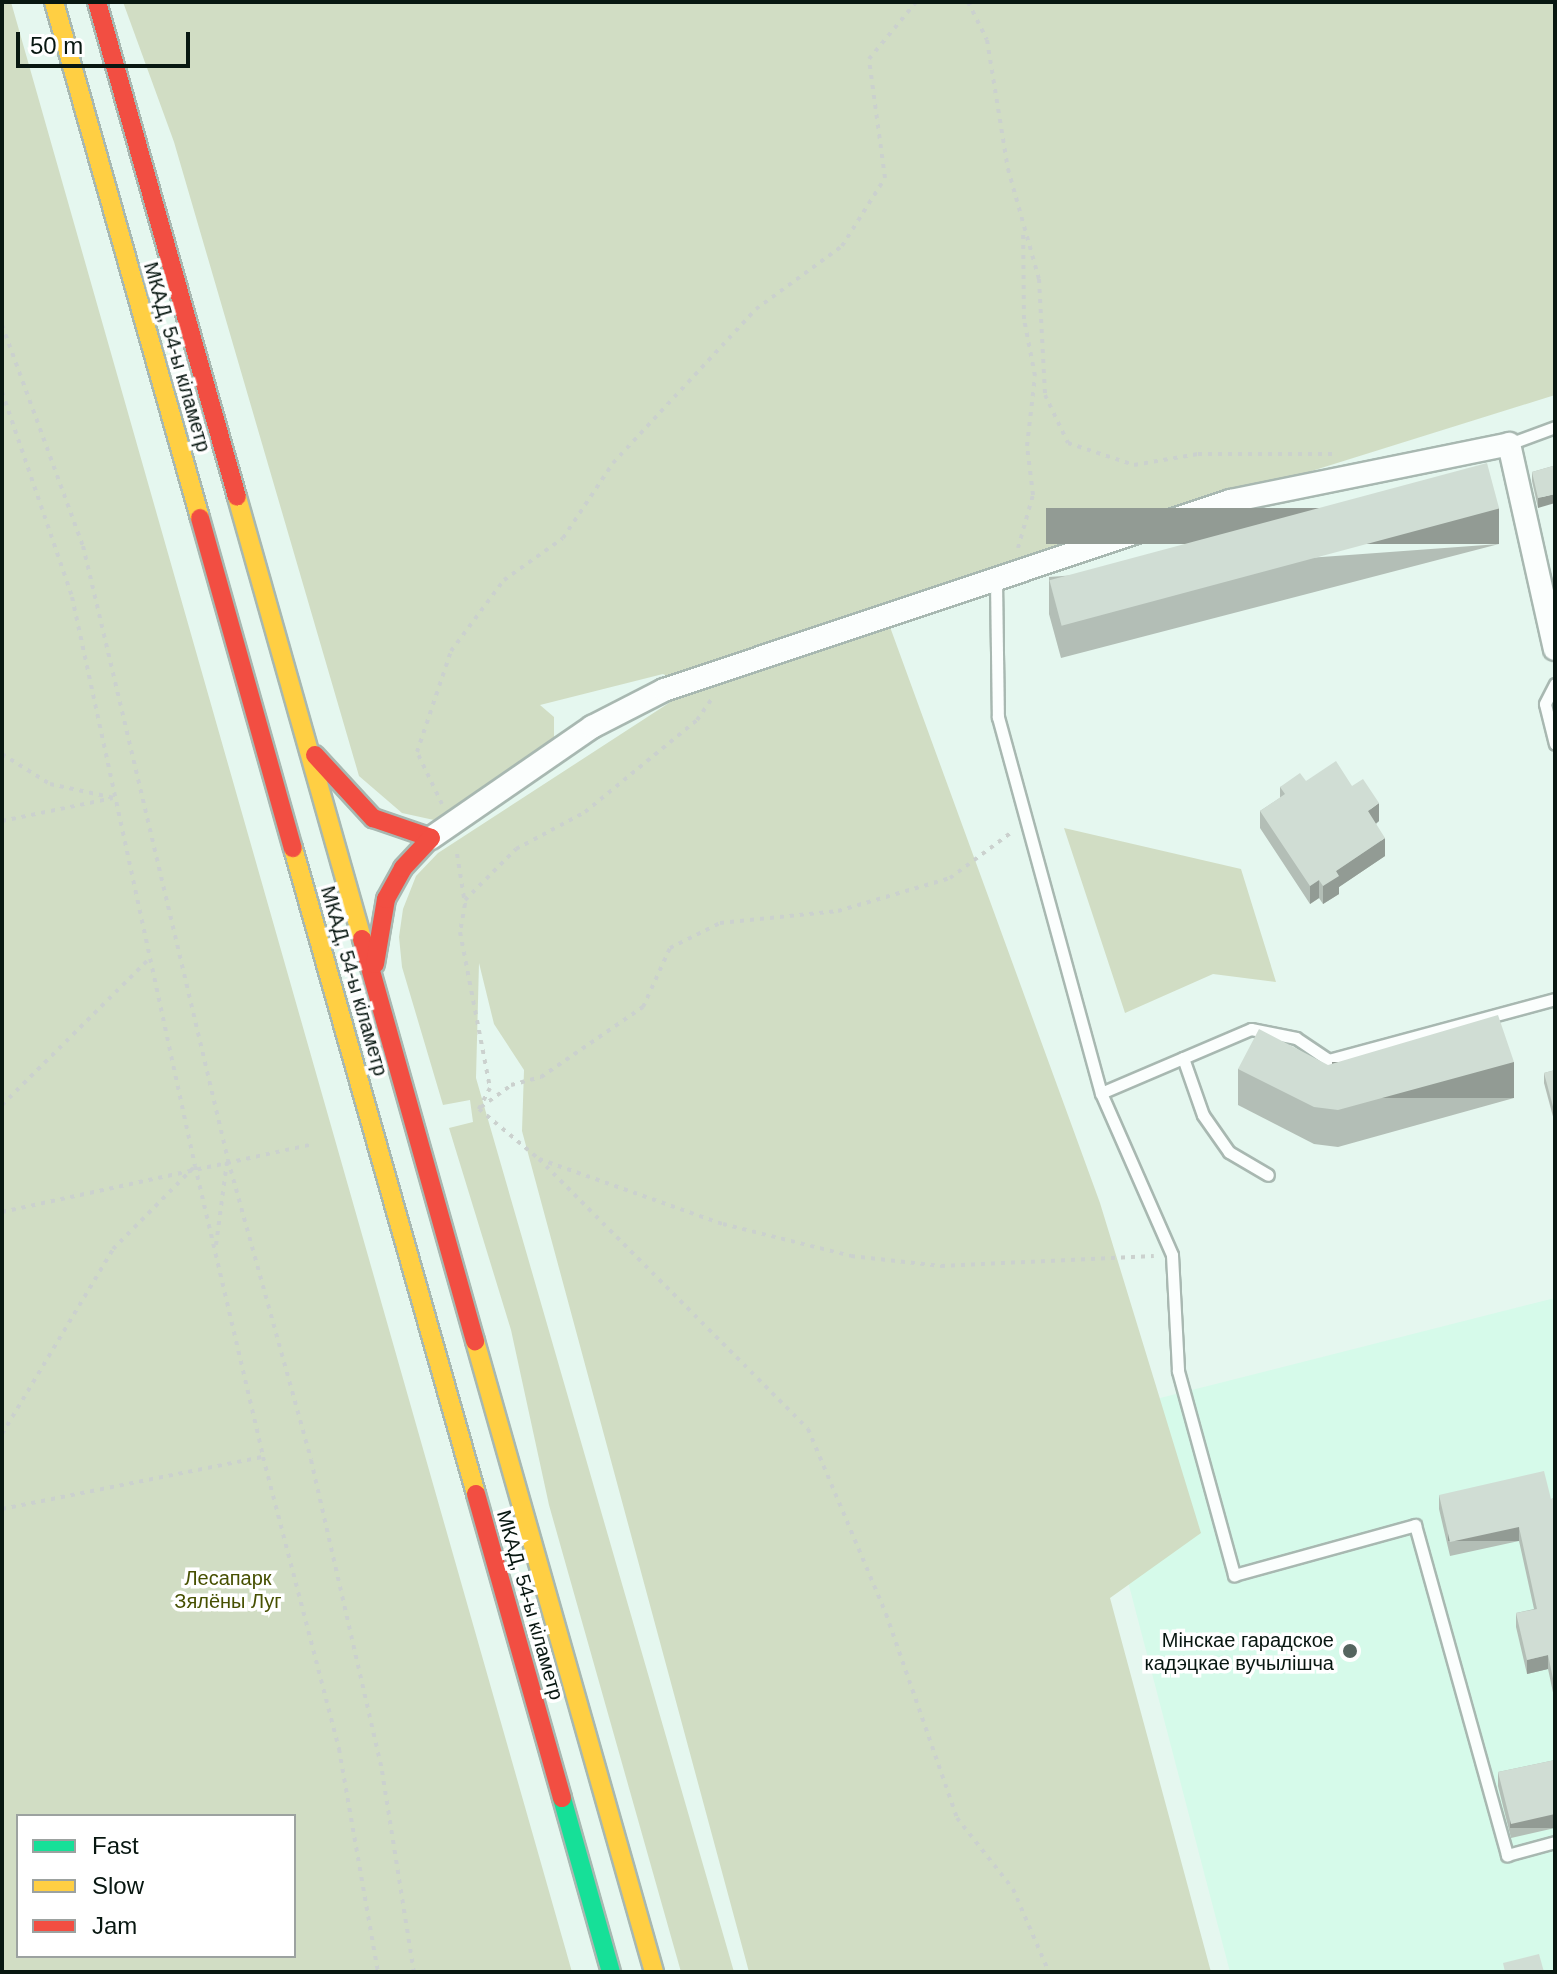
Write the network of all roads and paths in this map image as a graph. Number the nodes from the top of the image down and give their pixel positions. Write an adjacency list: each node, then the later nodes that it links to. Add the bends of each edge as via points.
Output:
1 (54, 2): 45 (highway, МКАД, 54-ы кіламетр)
2 (97, 2): 16 (highway, МКАД, 54-ы кіламетр)
3 (916, 2): 21 (path, via 869,59 885,178 842,246 756,309 613,463 563,538 504,580 451,651 417,752)
4 (968, 2): 5 (path, via 987,40 1008,169)
5 (1022, 218): 10 (path, via 1039,279 1045,395 1068,443 1134,465 1198,454); 11 (path, via 1024,319 1035,376 1027,446 1033,495)
6 (2, 325): 33 (path, via 83,546)
7 (2, 392): 18 (path, via 72,597)
8 (1555, 427): 9 (lane)
9 (1509, 444): 11 (street, via 1230,501); 12 (street)
10 (1350, 454)
11 (1007, 577): 13 (street); 20 (lane, via 998,717)
12 (1555, 649)
13 (732, 668): 21 (street, via 622,710); 23 (path, via 697,720 585,812 516,849)
14 (1555, 684): 15 (lane, via 1545,704)
15 (1555, 744)
16 (308, 746): 22 (highway, via 373,818); 25 (highway, МКАД, 54-ы кіламетр)
17 (2, 754): 18 (path, via 50,784)
18 (115, 798): 19 (path); 24 (path)
19 (2, 821)
20 (1025, 822): 28 (lane); 30 (path, via 950,878 838,911 720,923 670,948 643,1007 541,1077 511,1085)
21 (451, 824): 22 (street); 23 (path)
22 (431, 838): 25 (highway, via 403,868 386,899 378,926)
23 (465, 900): 30 (path, via 460,932 490,1088)
24 (149, 959): 29 (path); 34 (path)
25 (374, 984): 46 (highway, МКАД, 54-ы кіламетр)
26 (1555, 998): 27 (lane, via 1329,1060 1296,1038 1251,1029)
27 (1183, 1058): 28 (lane); 35 (lane, via 1203,1115 1229,1152)
28 (1101, 1093): 38 (lane)
29 (2, 1105)
30 (479, 1109): 32 (path)
31 (310, 1145): 33 (path)
32 (539, 1159): 38 (path, via 723,1224 851,1256 941,1266); 47 (path, via 808,1429 886,1614 957,1818 1013,1889)
33 (228, 1160): 34 (path); 37 (path); 44 (path, via 318,1491 382,1771)
34 (195, 1166): 36 (path); 37 (path); 39 (path, via 113,1249)
35 (1268, 1175)
36 (2, 1212)
37 (215, 1249): 40 (path)
38 (1172, 1255): 42 (lane, via 1178,1371 1234,1575 1415,1525 1507,1855)
39 (2, 1434)
40 (263, 1457): 41 (path); 43 (path, via 339,1749)
41 (2, 1509)
42 (1555, 1842)
43 (378, 1972)
44 (414, 1972)
45 (611, 1972)
46 (654, 1972)
47 (1049, 1972)

